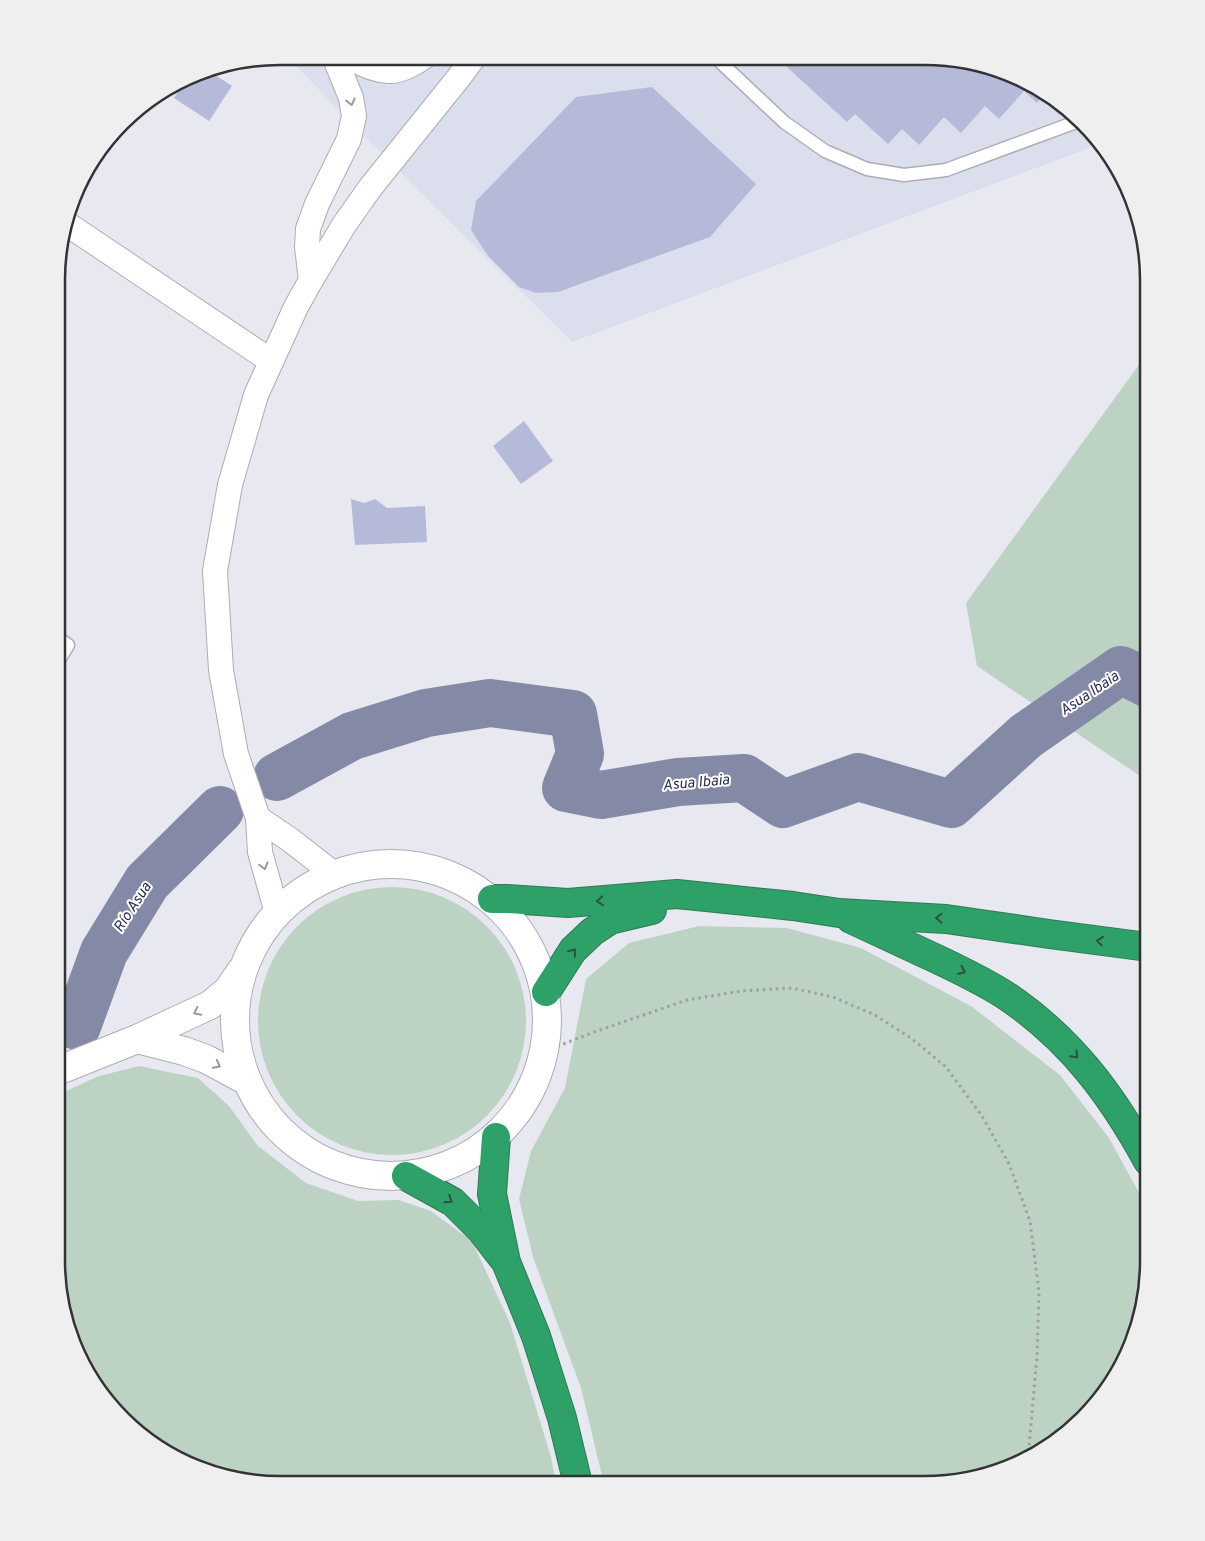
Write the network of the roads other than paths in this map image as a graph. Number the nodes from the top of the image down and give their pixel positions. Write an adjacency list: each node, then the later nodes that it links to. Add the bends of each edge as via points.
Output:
1 (338, 65): 10 (street, one-way to 10, via 351,98 354,116 349,139 308,229)
2 (365, 65): 3 (street, via 393,72)
3 (409, 65)
4 (468, 65): 7 (street)
5 (476, 65): 7 (street)
6 (723, 65): 8 (lane, via 784,122 825,151 867,169 904,175 946,170)
7 (460, 76): 10 (street, via 370,188)
8 (1072, 123)
9 (71, 227): 11 (street)
10 (311, 280): 11 (street)
11 (271, 361): 12 (street, via 256,395 230,485 215,572 221,670 236,754)
12 (258, 818): 13 (street); 16 (street, one-way to 16, via 260,852)
13 (334, 874): 14 (street, via 375,864 417,865 457,877); 16 (street, via 303,890)
14 (492, 899): 15 (highway, one-way to 14, via 677,894 568,903); 20 (street, via 517,926 535,958)
15 (753, 903): 17 (highway); 20 (highway, one-way to 15, via 573,950 610,920 651,910)
16 (277, 913): 19 (street, via 258,938)
17 (839, 913): 18 (highway, one-way to 17, via 946,918); 25 (highway, one-way to 25, via 975,978 1040,1020 1101,1085)
18 (1140, 945)
19 (244, 967): 21 (street, one-way to 21, via 228,990 210,1006); 23 (street, via 235,1004 236,1043)
20 (546, 992): 24 (street, via 548,1022 545,1051 535,1083 518,1112)
21 (137, 1039): 22 (street); 23 (street, one-way to 23, via 206,1059)
22 (65, 1068)
23 (247, 1081): 26 (street, via 263,1110 284,1135 310,1155 341,1169 373,1176)
24 (496, 1137): 26 (street, via 469,1156 438,1170); 27 (highway, via 492,1194)
25 (1140, 1146)
26 (406, 1176): 27 (highway, one-way to 27, via 453,1202 482,1231)
27 (506, 1262): 28 (highway, via 536,1336)
28 (576, 1476)

